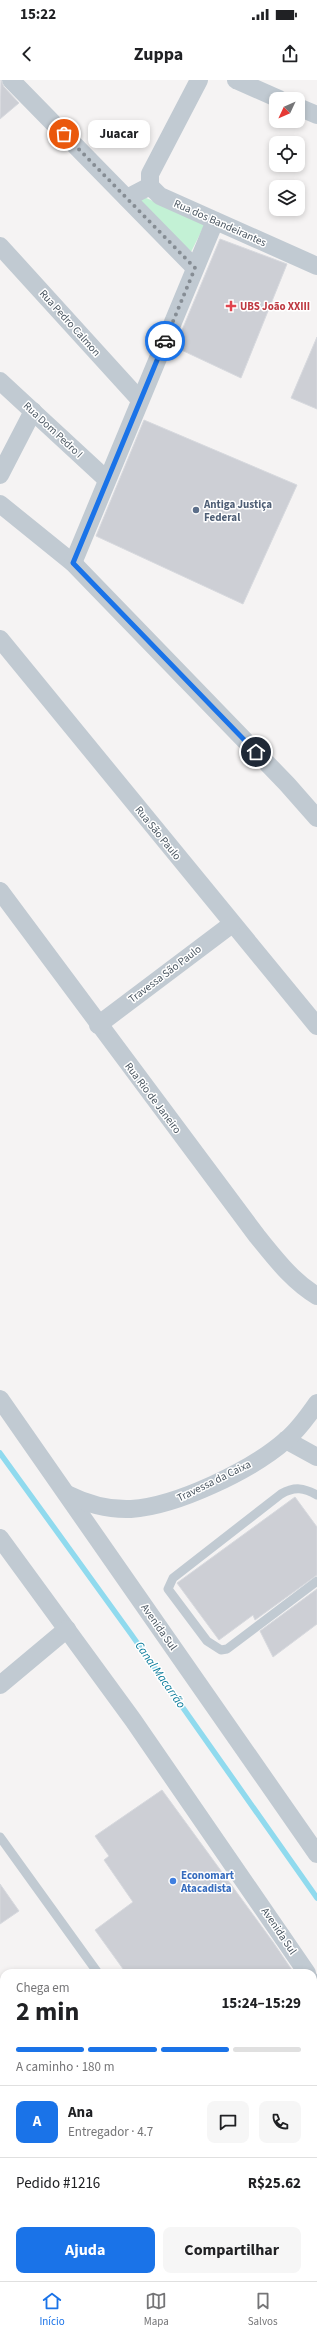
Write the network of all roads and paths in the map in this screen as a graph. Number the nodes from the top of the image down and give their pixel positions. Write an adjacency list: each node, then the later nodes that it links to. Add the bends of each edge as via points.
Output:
1 (11, 80): 8 (street)
2 (199, 80): 7 (street, via 150,174)
3 (236, 80): 4 (street)
4 (269, 94)
5 (305, 110): 6 (street)
6 (317, 115)
7 (150, 186): 8 (street); 9 (street, Rua dos Bandeirantes, via 160,196)
8 (127, 198): 12 (street)
9 (215, 222): 11 (street, Rua dos Bandeirantes); 12 (street)
10 (0, 246): 14 (street, Rua Pedro Calmon)
11 (317, 266)
12 (195, 268): 14 (street)
13 (0, 381): 15 (street, Rua Dom Pedro I)
14 (140, 400): 17 (street)
15 (33, 411): 16 (street); 17 (street, Rua Dom Pedro I)
16 (0, 475)
17 (106, 479): 19 (street)
18 (0, 504): 19 (street)
19 (73, 563): 21 (street)
20 (0, 639): 23 (street, Rua São Paulo)
21 (317, 818)
22 (0, 892): 24 (street, Rua Rio de Janeiro)
23 (232, 924): 24 (street, Travessa São Paulo); 25 (street, Rua São Paulo)
24 (98, 1025): 26 (street, Rua Rio de Janeiro, via 274,1257 305,1289)
25 (317, 1026)
26 (317, 1296)
27 (0, 1399): 31 (street, Avenida Sul)
28 (317, 1403): 29 (street, Travessa da Caixa)
29 (286, 1440): 30 (street); 31 (street, Travessa da Caixa, via 234,1473 175,1500 131,1509 86,1503)
30 (317, 1457)
31 (66, 1493): 38 (street, Avenida Sul)
32 (317, 1495): 34 (lane, via 298,1488 282,1494 173,1578 168,1589 207,1641 221,1650)
33 (0, 1538): 35 (street, Avenida Sul)
34 (317, 1581)
35 (67, 1629): 36 (street); 40 (street, Avenida Sul, via 133,1720)
36 (0, 1685)
37 (0, 1837): 39 (lane)
38 (317, 1854)
39 (95, 1969)
40 (304, 1969)

